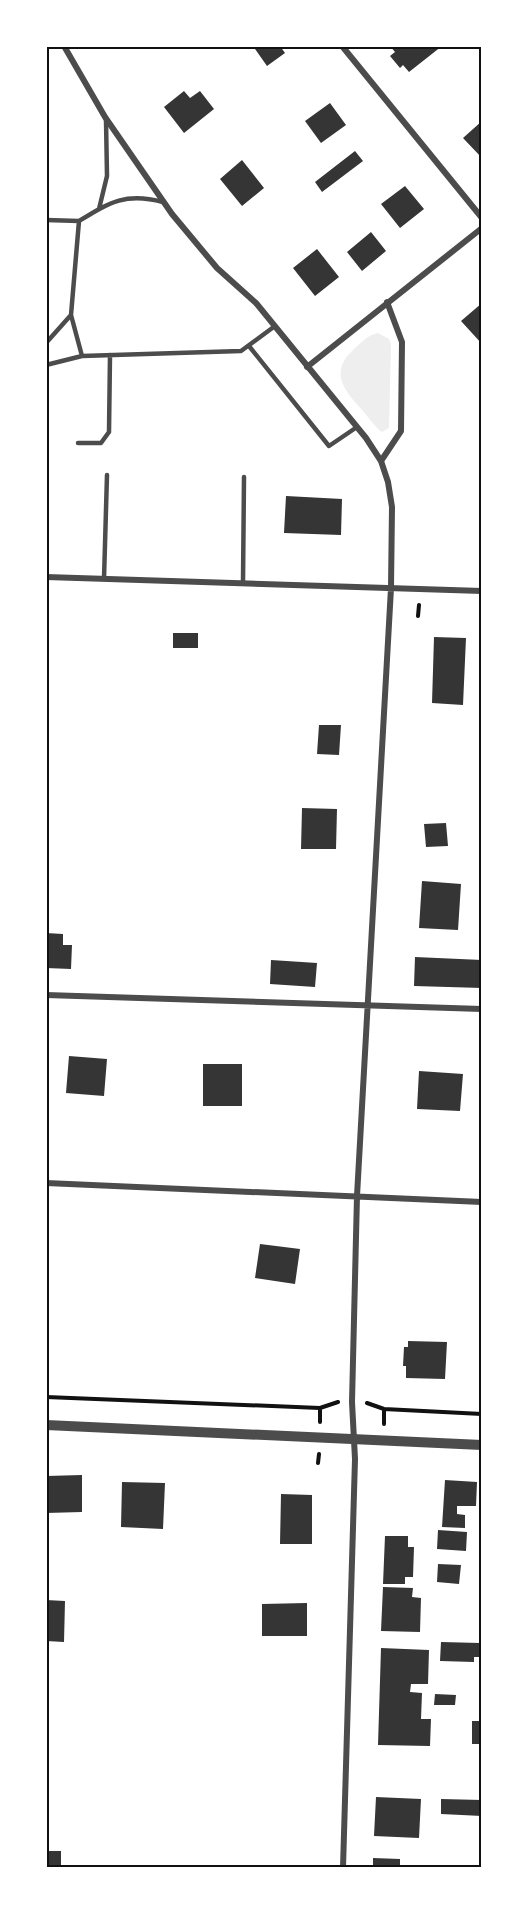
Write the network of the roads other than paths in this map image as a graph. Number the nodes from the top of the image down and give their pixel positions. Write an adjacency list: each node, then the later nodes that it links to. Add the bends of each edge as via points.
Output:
1 (64, 46): 3 (street)
2 (342, 46): 6 (street)
3 (105, 117): 4 (street); 5 (lane, via 107,176)
4 (164, 203): 5 (lane, via 144,197 127,198); 12 (street, via 217,268)
5 (99, 209): 8 (lane)
6 (482, 218)
7 (46, 220): 8 (lane)
8 (79, 221): 11 (lane)
9 (482, 228): 10 (street)
10 (387, 302): 18 (street); 21 (street, via 402,342 401,431)
11 (71, 315): 13 (lane); 16 (lane)
12 (275, 326): 14 (lane); 18 (street)
13 (46, 343)
14 (249, 346): 15 (lane, via 241,351); 19 (lane, via 329,446)
15 (110, 355): 16 (lane); 20 (lane, via 109,432 101,443)
16 (82, 356): 17 (lane)
17 (46, 365)
18 (307, 367): 19 (street)
19 (357, 427): 21 (street)
20 (78, 443)
21 (381, 461): 27 (street, via 392,507)
22 (107, 475): 25 (lane)
23 (244, 477): 26 (lane)
24 (46, 577): 25 (street)
25 (105, 579): 26 (street)
26 (243, 583): 27 (street)
27 (391, 588): 28 (street); 30 (street)
28 (482, 591)
29 (46, 995): 30 (street)
30 (367, 1004): 31 (street); 33 (street)
31 (482, 1009)
32 (46, 1183): 33 (street)
33 (357, 1196): 34 (street); 36 (street)
34 (482, 1202)
35 (46, 1425): 36 (street)
36 (353, 1439): 37 (street); 38 (street)
37 (482, 1445)
38 (343, 1868)

